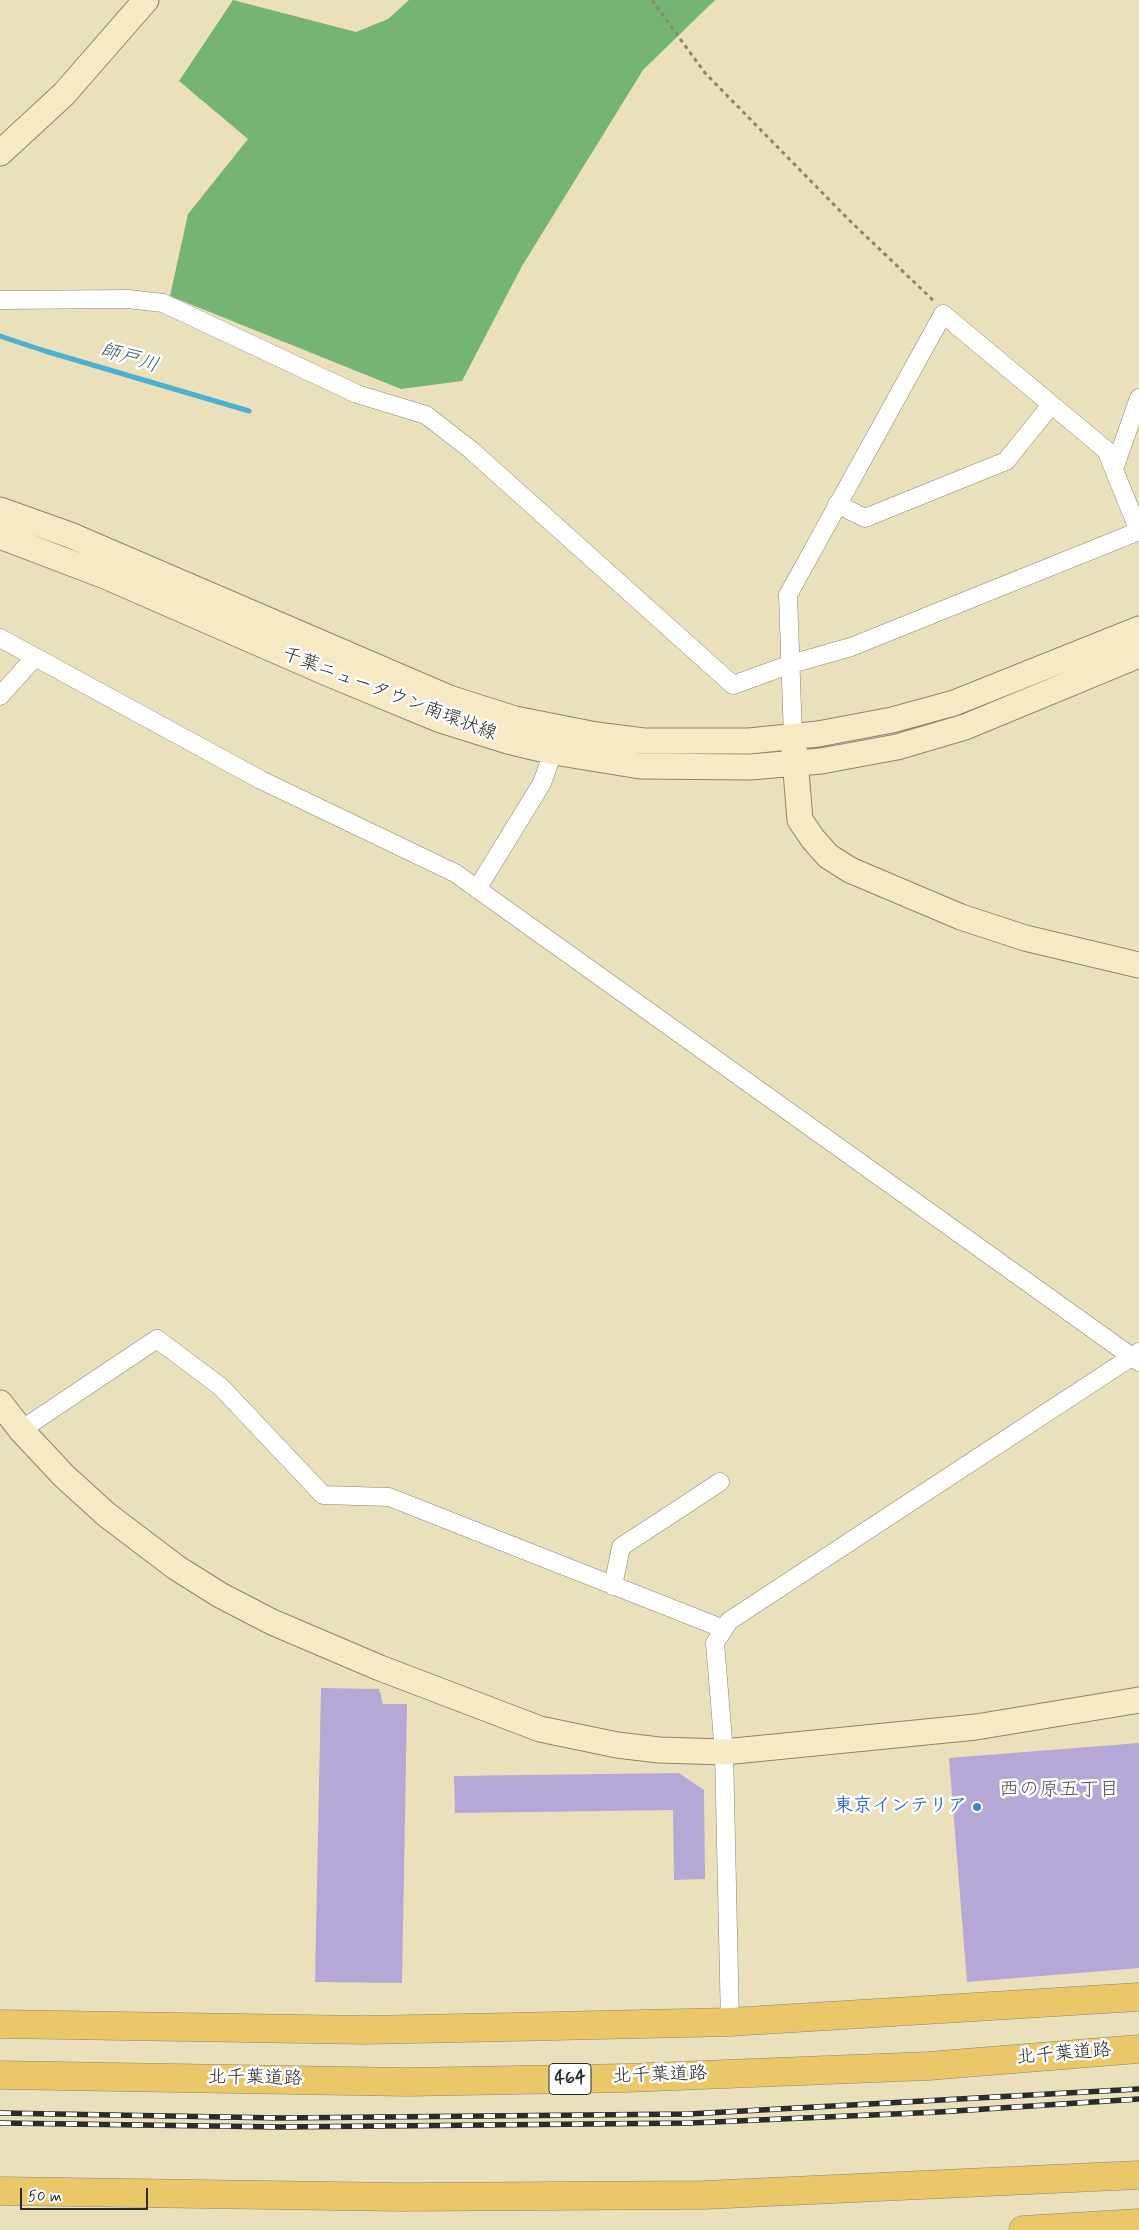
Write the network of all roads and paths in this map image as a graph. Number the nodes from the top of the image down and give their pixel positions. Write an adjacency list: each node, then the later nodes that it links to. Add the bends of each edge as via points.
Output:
1 (146, 0): 3 (main road, via 64,94)
2 (652, 0): 5 (path, via 705,73 849,220 938,304)
3 (0, 153)
4 (0, 300): 17 (street, via 128,298 163,303 357,394 426,415 471,450 733,685)
5 (943, 314): 7 (street); 9 (street)
6 (1139, 398): 8 (street)
7 (1051, 405): 8 (street, via 1106,450); 9 (street, via 1006,461 864,518)
8 (1114, 470): 11 (street)
9 (838, 504): 17 (street, via 788,595)
10 (0, 510): 19 (main road, 千葉ニュータウン南環状線, via 70,535 449,698 515,719)
11 (1139, 531): 17 (street, via 851,647)
12 (0, 536): 21 (main road, 千葉ニュータウン南環状線, via 105,576 438,719)
13 (1139, 629): 20 (main road, 千葉ニュータウン南環状線, via 954,703 892,720)
14 (0, 638): 16 (street)
15 (1139, 655): 22 (main road, 千葉ニュータウン南環状線, via 964,727 897,747)
16 (35, 658): 18 (street); 23 (street, via 262,780 456,873)
17 (791, 664): 20 (street)
18 (0, 696)
19 (560, 728): 20 (main road, 千葉ニュータウン南環状線, via 644,740 684,742 749,741); 21 (street)
20 (793, 736): 22 (main road)
21 (554, 752): 22 (main road, 千葉ニュータウン南環状線, via 640,766 750,767); 23 (street, via 542,783)
22 (795, 763): 24 (main road, via 800,820 828,856 850,870 961,917 1006,932)
23 (477, 889): 25 (street)
24 (1139, 965)
25 (1137, 1357): 30 (street, via 729,1621)
26 (0, 1403): 27 (main road)
27 (21, 1430): 29 (street, via 157,1339 221,1387 323,1495 389,1497); 32 (main road, via 64,1476 142,1542 220,1595 272,1622 380,1668 540,1729 617,1745)
28 (720, 1482): 29 (street, via 621,1547)
29 (613, 1586): 30 (street)
30 (724, 1629): 32 (street, via 715,1643)
31 (1139, 1700): 32 (main road, via 968,1728)
32 (724, 1752): 34 (street)
33 (1139, 1998): 34 (highway)
34 (730, 2022): 35 (highway, via 364,2030)
35 (0, 2024)
36 (1139, 2049): 37 (highway, 北千葉道路 / 464, via 928,2066 626,2078 407,2082)
37 (0, 2075)
38 (1139, 2175): 39 (highway, via 704,2196 401,2197)
39 (0, 2191)
40 (1139, 2223): 41 (highway)
41 (1023, 2230)

